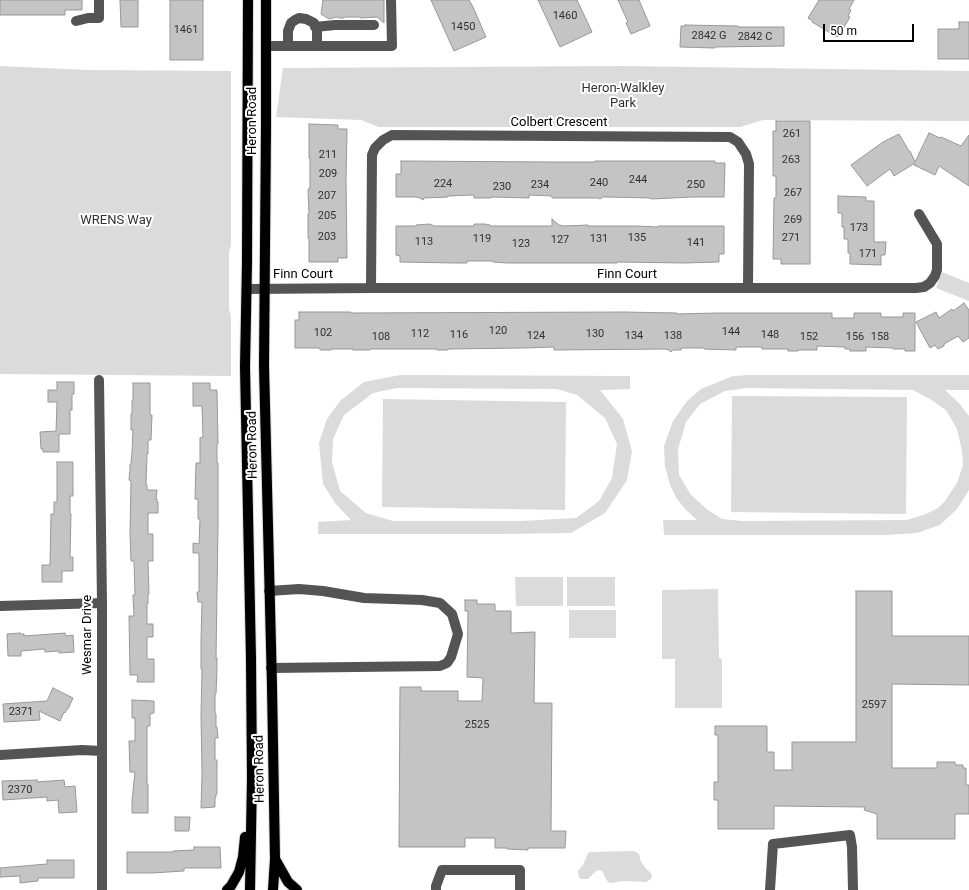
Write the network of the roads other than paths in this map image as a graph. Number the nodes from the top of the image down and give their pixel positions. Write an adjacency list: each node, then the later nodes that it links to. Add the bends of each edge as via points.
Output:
1 (99, 0): 5 (street, via 99,18)
2 (248, 0): 14 (main road, Heron Road)
3 (266, 0): 8 (main road, Heron Road)
4 (392, 0): 10 (street, via 392,46)
5 (76, 21)
6 (315, 26): 7 (street); 9 (street, via 306,19 295,20 288,31); 10 (street)
7 (374, 26)
8 (266, 46): 9 (street); 15 (main road, Heron Road)
9 (288, 46): 10 (street)
10 (317, 46)
11 (919, 214): 13 (street, Finn Court, via 937,244 937,270 930,283 924,287)
12 (371, 288): 13 (street, Finn Court); 13 (street, Colbert Crescent, via 372,155 383,140 392,135 400,135 730,137 738,142 749,164); 15 (street, Finn Court)
13 (748, 288)
14 (247, 289): 15 (street, Finn Court); 23 (main road, Heron Road, via 245,367)
15 (265, 289): 17 (main road, Heron Road, via 264,366)
16 (99, 380): 18 (street, Wesmar Drive)
17 (269, 591): 20 (main road, Heron Road); 20 (street, via 299,589 364,598 440,603 452,614 458,634 451,657 447,663 440,666)
18 (102, 603): 19 (street); 21 (street, Wesmar Drive)
19 (0, 606)
20 (271, 668): 24 (main road, Heron Road)
21 (101, 751): 22 (street); 25 (street, Wesmar Drive)
22 (0, 755)
23 (252, 778): 26 (main road, via 243,857 238,872); 27 (main road, Heron Road)
24 (274, 858): 28 (main road, Heron Road); 29 (main road, via 288,882)
25 (102, 890)
26 (227, 890)
27 (250, 890)
28 (273, 890)
29 (297, 890)
30 (436, 890): 31 (street, via 442,870 520,870)
31 (520, 890)
32 (770, 890): 33 (street, via 773,844 850,835)
33 (853, 890)

